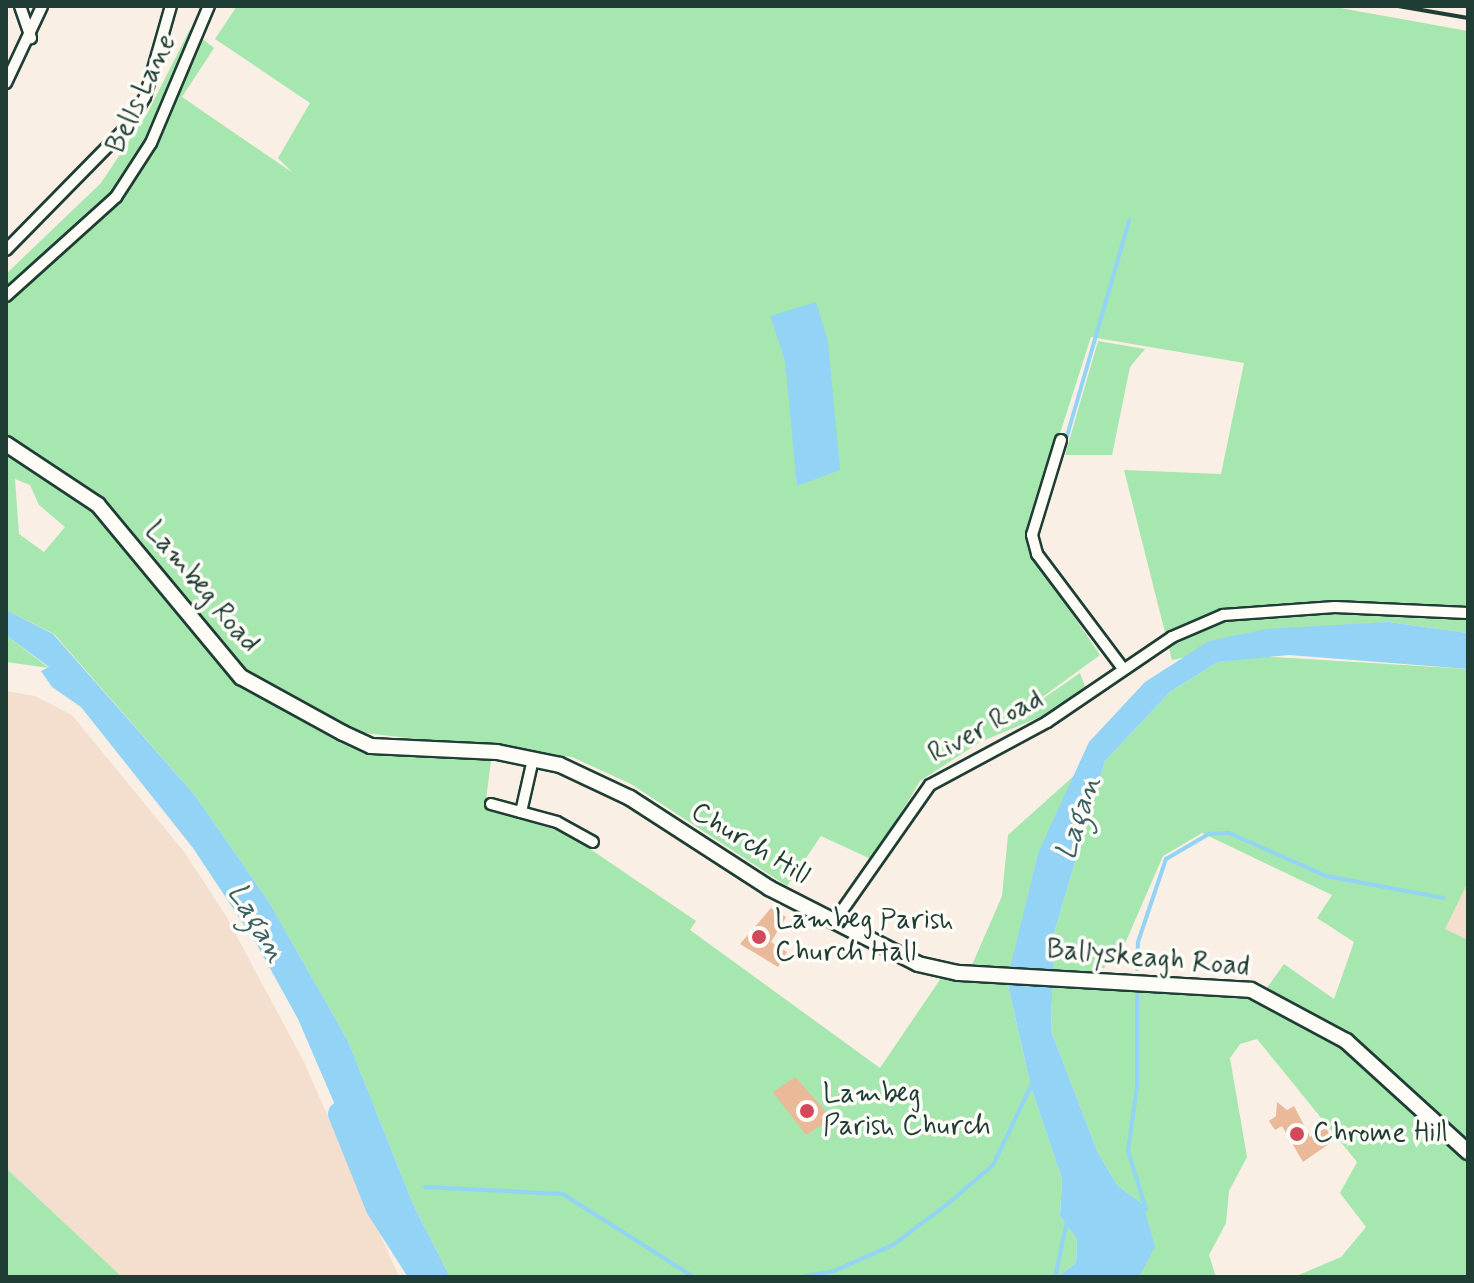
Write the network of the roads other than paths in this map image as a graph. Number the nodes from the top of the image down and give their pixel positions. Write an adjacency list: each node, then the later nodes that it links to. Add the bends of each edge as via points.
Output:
1 (20, 6): 5 (street)
2 (42, 6): 5 (street)
3 (171, 6): 7 (street, via 145,97 127,127)
4 (209, 6): 8 (street, Bells Lane, via 151,143 116,197)
5 (31, 38): 6 (street)
6 (6, 83)
7 (6, 250)
8 (6, 296)
9 (1061, 440): 12 (street, via 1032,535 1034,545)
10 (6, 444): 13 (main road, Lambeg Road, via 98,505 241,677 371,746)
11 (1468, 613): 12 (street, River Road, via 1335,607 1223,615)
12 (1121, 666): 18 (street, River Road, via 1059,715 930,785)
13 (533, 759): 14 (main road, Lambeg Road); 16 (street)
14 (560, 765): 18 (main road, Church Hill, via 630,798 719,859)
15 (491, 804): 16 (street)
16 (521, 812): 17 (street)
17 (593, 842)
18 (834, 922): 19 (main road, Church Hill, via 901,957)
19 (961, 973): 20 (main road, Ballyskeagh Road, via 1251,990 1346,1041)
20 (1468, 1152)

